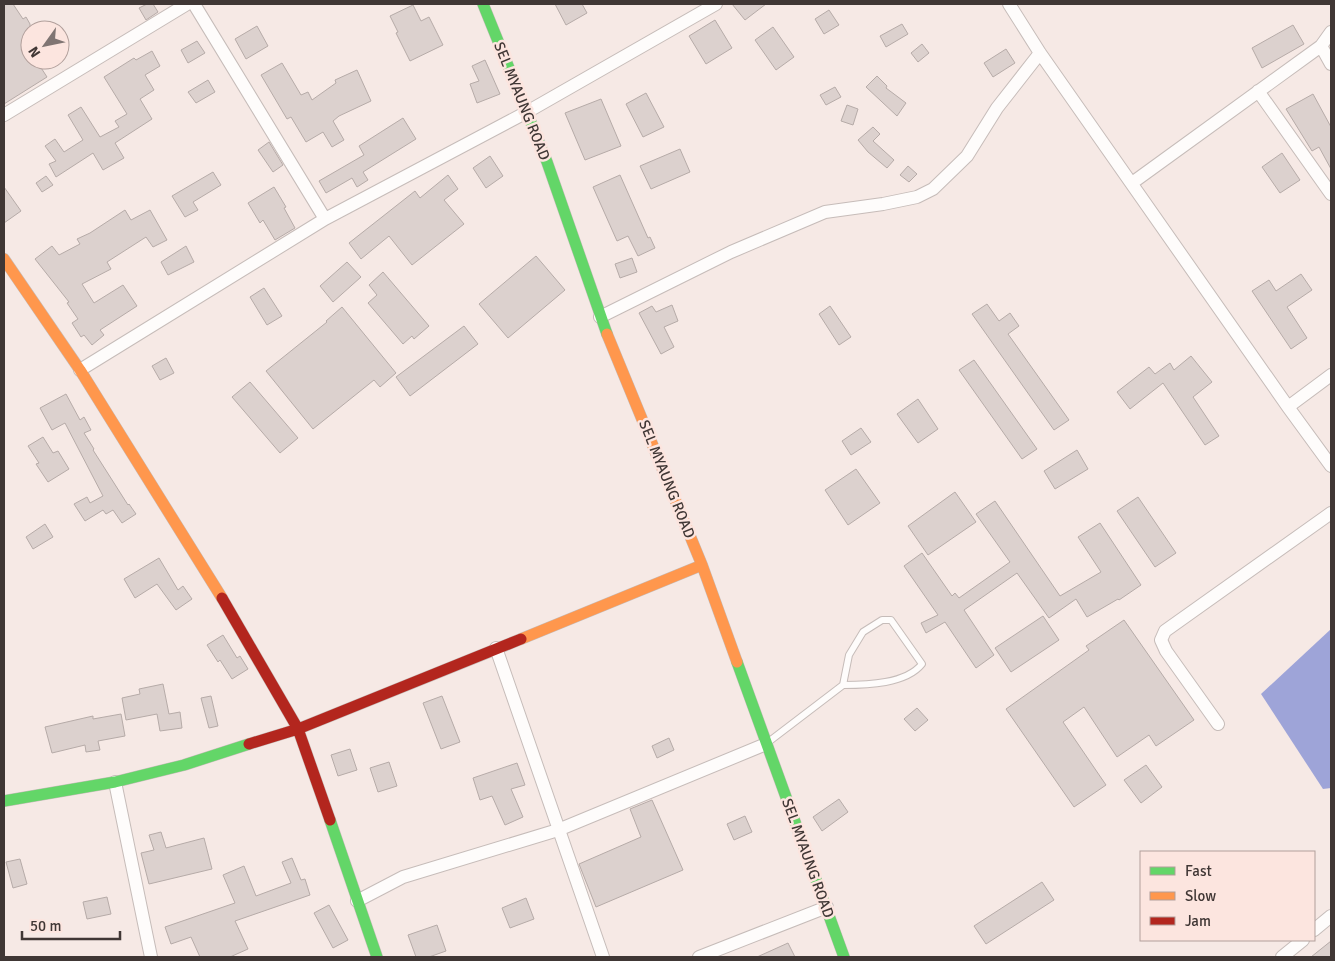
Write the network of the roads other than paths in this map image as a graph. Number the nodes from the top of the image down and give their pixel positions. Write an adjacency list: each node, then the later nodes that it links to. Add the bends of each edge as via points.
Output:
1 (187, 4): 12 (street)
2 (194, 4): 15 (street)
3 (483, 4): 11 (street, SEL MYAUNG ROAD)
4 (716, 4): 11 (street)
5 (1009, 4): 8 (street)
6 (1331, 32): 7 (street)
7 (1321, 46): 9 (street); 10 (street)
8 (1040, 53): 13 (street); 17 (street, via 997,108 967,156 933,189 917,198 825,212 731,252)
9 (1331, 64)
10 (1258, 91): 13 (street); 14 (street)
11 (527, 112): 15 (street); 17 (street, SEL MYAUNG ROAD)
12 (4, 115)
13 (1132, 183): 20 (street)
14 (1331, 194)
15 (325, 219): 18 (street)
16 (4, 259): 18 (street)
17 (600, 317): 23 (street, SEL MYAUNG ROAD)
18 (80, 370): 27 (street, via 222,598)
19 (1331, 375): 20 (street)
20 (1288, 407): 21 (street)
21 (1331, 466)
22 (1331, 513): 26 (street, via 1165,631 1161,640 1166,650)
23 (702, 565): 24 (street); 28 (street, SEL MYAUNG ROAD)
24 (496, 648): 27 (street); 31 (street)
25 (844, 685): 25 (lane, via 891,681 917,670 922,664 891,620 882,620 863,632 849,655); 28 (lane)
26 (1218, 724)
27 (298, 729): 29 (street, via 184,765); 32 (street)
28 (766, 744): 31 (street); 33 (street, SEL MYAUNG ROAD)
29 (115, 782): 30 (street); 37 (street)
30 (4, 801)
31 (558, 830): 32 (street, via 403,877); 39 (street)
32 (357, 901): 38 (street)
33 (827, 907): 40 (street); 41 (street, SEL MYAUNG ROAD)
34 (1331, 916): 35 (street)
35 (1315, 929)
36 (1302, 941): 42 (street)
37 (151, 957)
38 (377, 957)
39 (603, 957)
40 (699, 957)
41 (844, 957)
42 (1282, 957)

